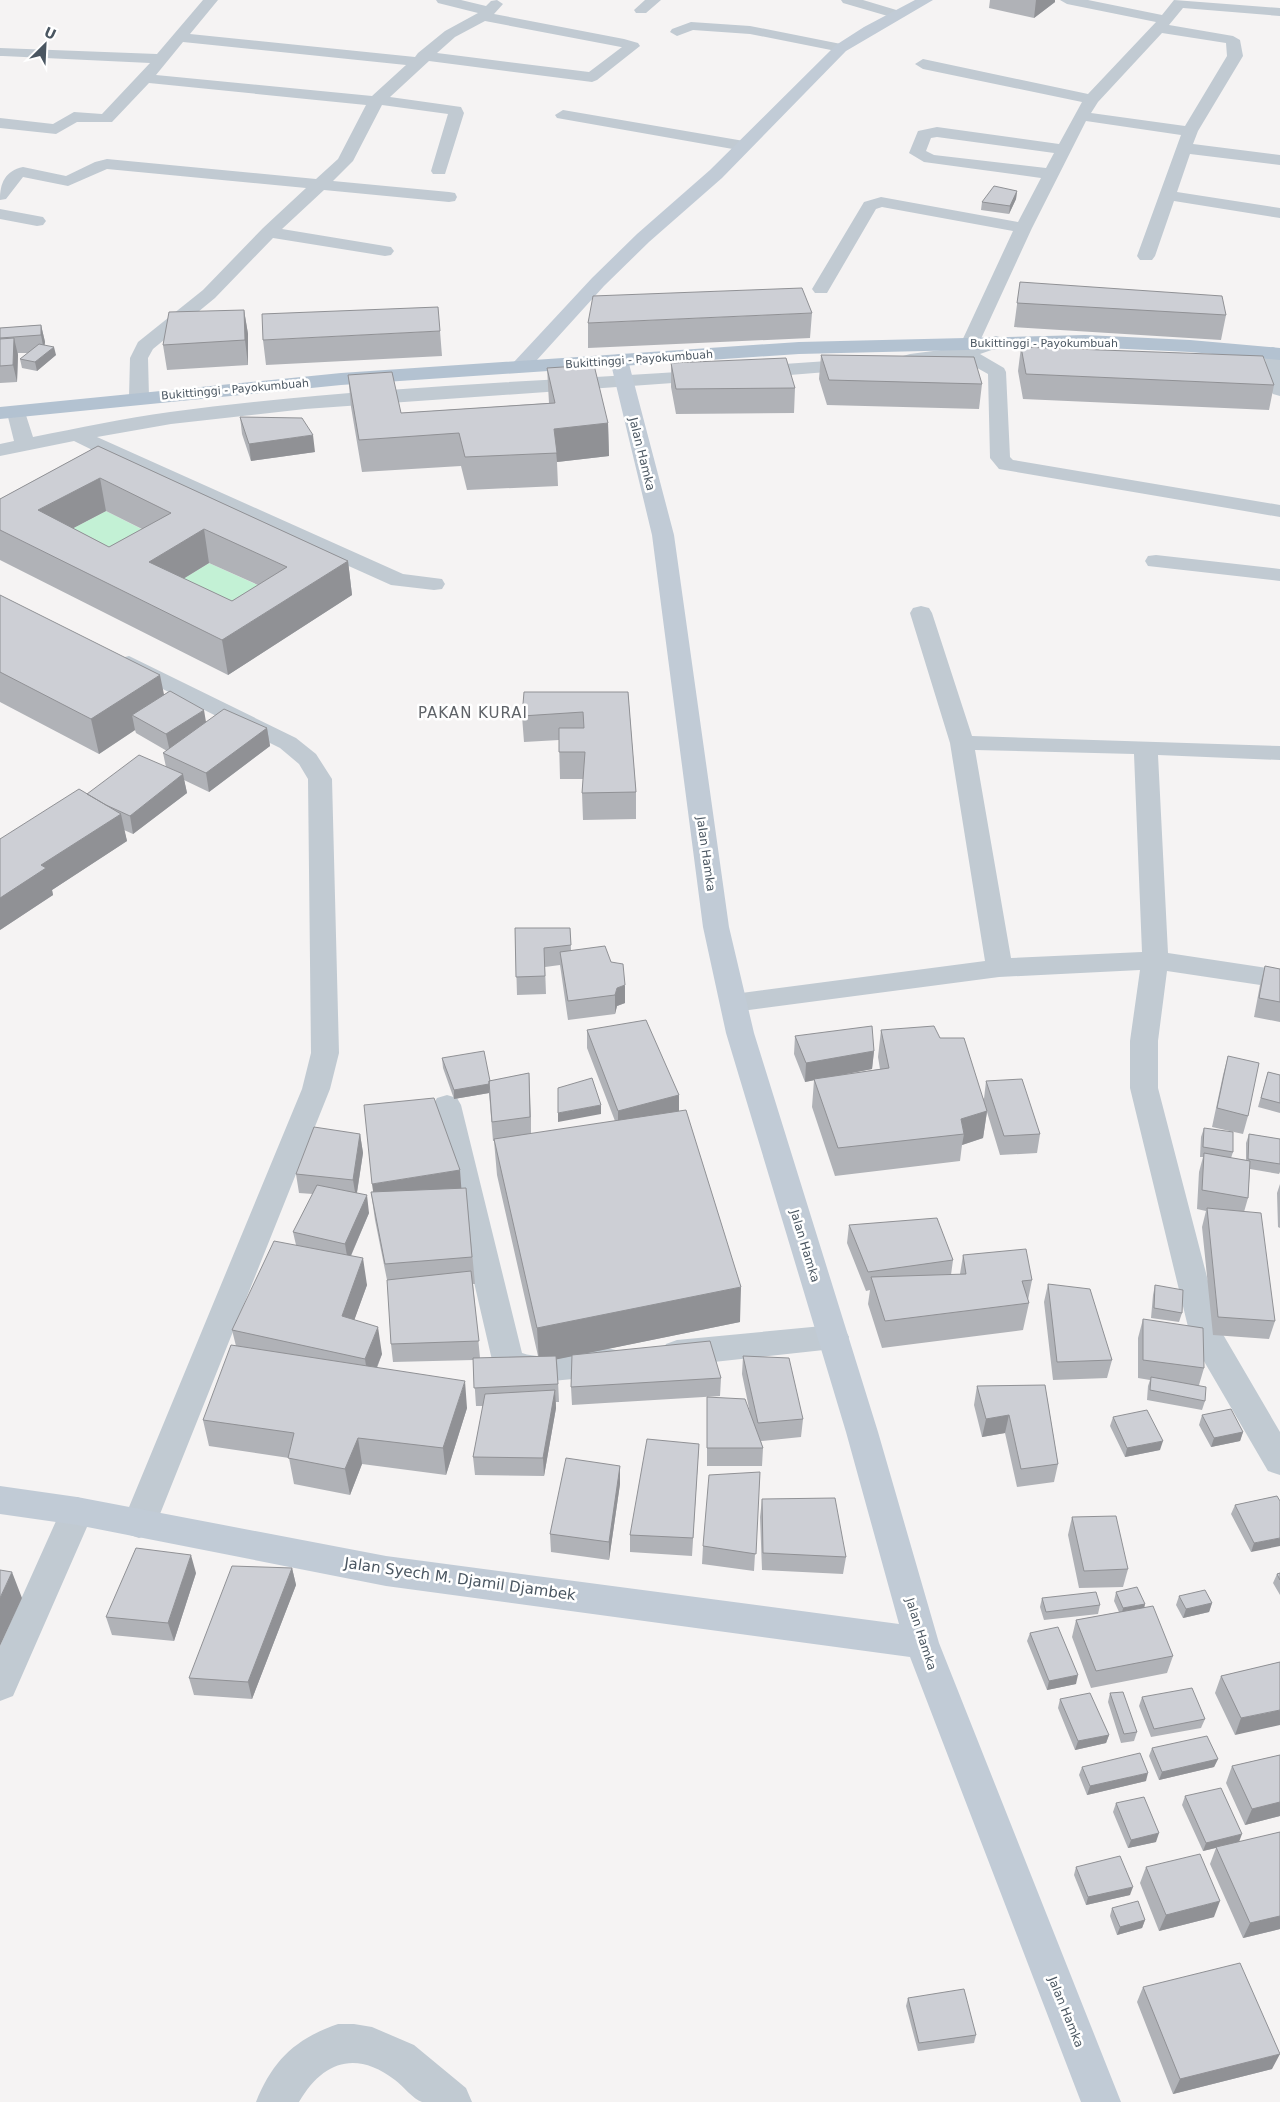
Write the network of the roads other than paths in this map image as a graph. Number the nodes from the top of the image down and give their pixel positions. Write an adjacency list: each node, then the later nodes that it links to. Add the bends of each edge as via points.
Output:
1 (211, 0): 16 (street)
2 (443, 0): 12 (street)
3 (501, 0): 12 (street)
4 (654, 0): 10 (street)
5 (848, 0): 13 (street)
6 (926, 0): 13 (street)
7 (1067, 0): 14 (street)
8 (1181, 2): 9 (street); 14 (street)
9 (1259, 5): 11 (street)
10 (641, 10)
11 (1280, 12)
12 (486, 14): 20 (street, via 450,34); 20 (street, via 633,46 592,77)
13 (898, 15): 17 (street)
14 (1163, 24): 23 (street); 28 (street, via 1233,40 1235,56)
15 (677, 32): 17 (street, via 691,26 750,30)
16 (179, 37): 19 (street); 20 (street)
17 (840, 48): 29 (street)
18 (2, 52): 19 (street)
19 (161, 59): 22 (street)
20 (420, 59): 24 (street)
21 (923, 64): 23 (street)
22 (146, 78): 24 (street); 27 (street, via 106,119 74,117 51,129)
23 (1092, 99): 26 (street)
24 (377, 100): 33 (street, via 455,110); 35 (street, via 349,156)
25 (563, 115): 29 (street)
26 (1081, 116): 28 (street); 31 (street)
27 (0, 123)
28 (1190, 131): 30 (street)
29 (744, 146): 50 (street, via 598,282)
30 (1184, 148): 32 (street); 37 (street)
31 (1062, 149): 34 (street); 34 (street, via 937,132 924,134 917,149 917,153 930,159)
32 (1280, 160)
33 (439, 171)
34 (1050, 174): 42 (street)
35 (319, 186): 36 (street, via 107,164 68,181 18,173); 38 (street); 43 (street)
36 (0, 195)
37 (1166, 195): 40 (street); 45 (street)
38 (449, 198)
39 (0, 214): 41 (street)
40 (1280, 214)
41 (37, 222)
42 (1023, 228): 46 (street, via 881,202 870,206); 48 (street)
43 (269, 232): 44 (street); 53 (street, via 209,294 145,346 139,358)
44 (385, 251)
45 (1146, 256)
46 (820, 289)
47 (996, 342): 48 (street); 49 (main road, Bukittinggi - Payokumbuah, via 1094,341)
48 (968, 348): 51 (main road, Bukittinggi - Payokumbuah, via 799,348); 51 (street, via 939,358 734,374); 59 (street, via 997,372 1000,458 1006,465)
49 (1277, 354): 52 (street)
50 (520, 367): 51 (main road, Bukittinggi - Payokumbuah); 53 (main road, Bukittinggi - Payokumbuah)
51 (622, 371): 55 (street, via 454,391 282,406); 71 (street, Jalan Hamka, via 663,535 716,926)
52 (1280, 390)
53 (133, 398): 54 (main road, Bukittinggi - Payokumbuah); 55 (street)
54 (8, 413): 57 (street)
55 (129, 426): 56 (street)
56 (78, 435): 57 (street); 62 (street, via 120,464 399,580)
57 (25, 445): 58 (street)
58 (0, 450)
59 (1280, 511)
60 (1156, 561): 61 (street)
61 (1280, 576)
62 (434, 584)
63 (920, 613): 65 (street)
64 (105, 651): 77 (street, via 288,743 308,759 320,779 325,1053 322,1073)
65 (962, 743): 66 (street); 69 (street)
66 (1146, 747): 67 (street); 68 (street)
67 (1280, 753)
68 (1155, 960): 69 (street); 70 (street); 74 (street, via 1144,1041 1144,1088 1190,1275 1204,1331)
69 (999, 968): 71 (street)
70 (1280, 979)
71 (734, 1003): 73 (street, Jalan Hamka, via 740,1033)
72 (447, 1105): 73 (street, via 508,1360 514,1364 529,1368)
73 (833, 1337): 78 (street, Jalan Hamka)
74 (1280, 1461)
75 (0, 1500): 76 (street, Jalan Syech M. Djamil Djambek)
76 (77, 1511): 77 (street, Jalan Syech M. Djamil Djambek); 79 (street)
77 (139, 1524): 78 (street, Jalan Syech M. Djamil Djambek, via 386,1571)
78 (922, 1642): 82 (street, Jalan Hamka)
79 (0, 1685)
80 (276, 2102): 81 (street, via 305,2060 332,2044 363,2044 394,2055)
81 (452, 2102)
82 (1101, 2102)

